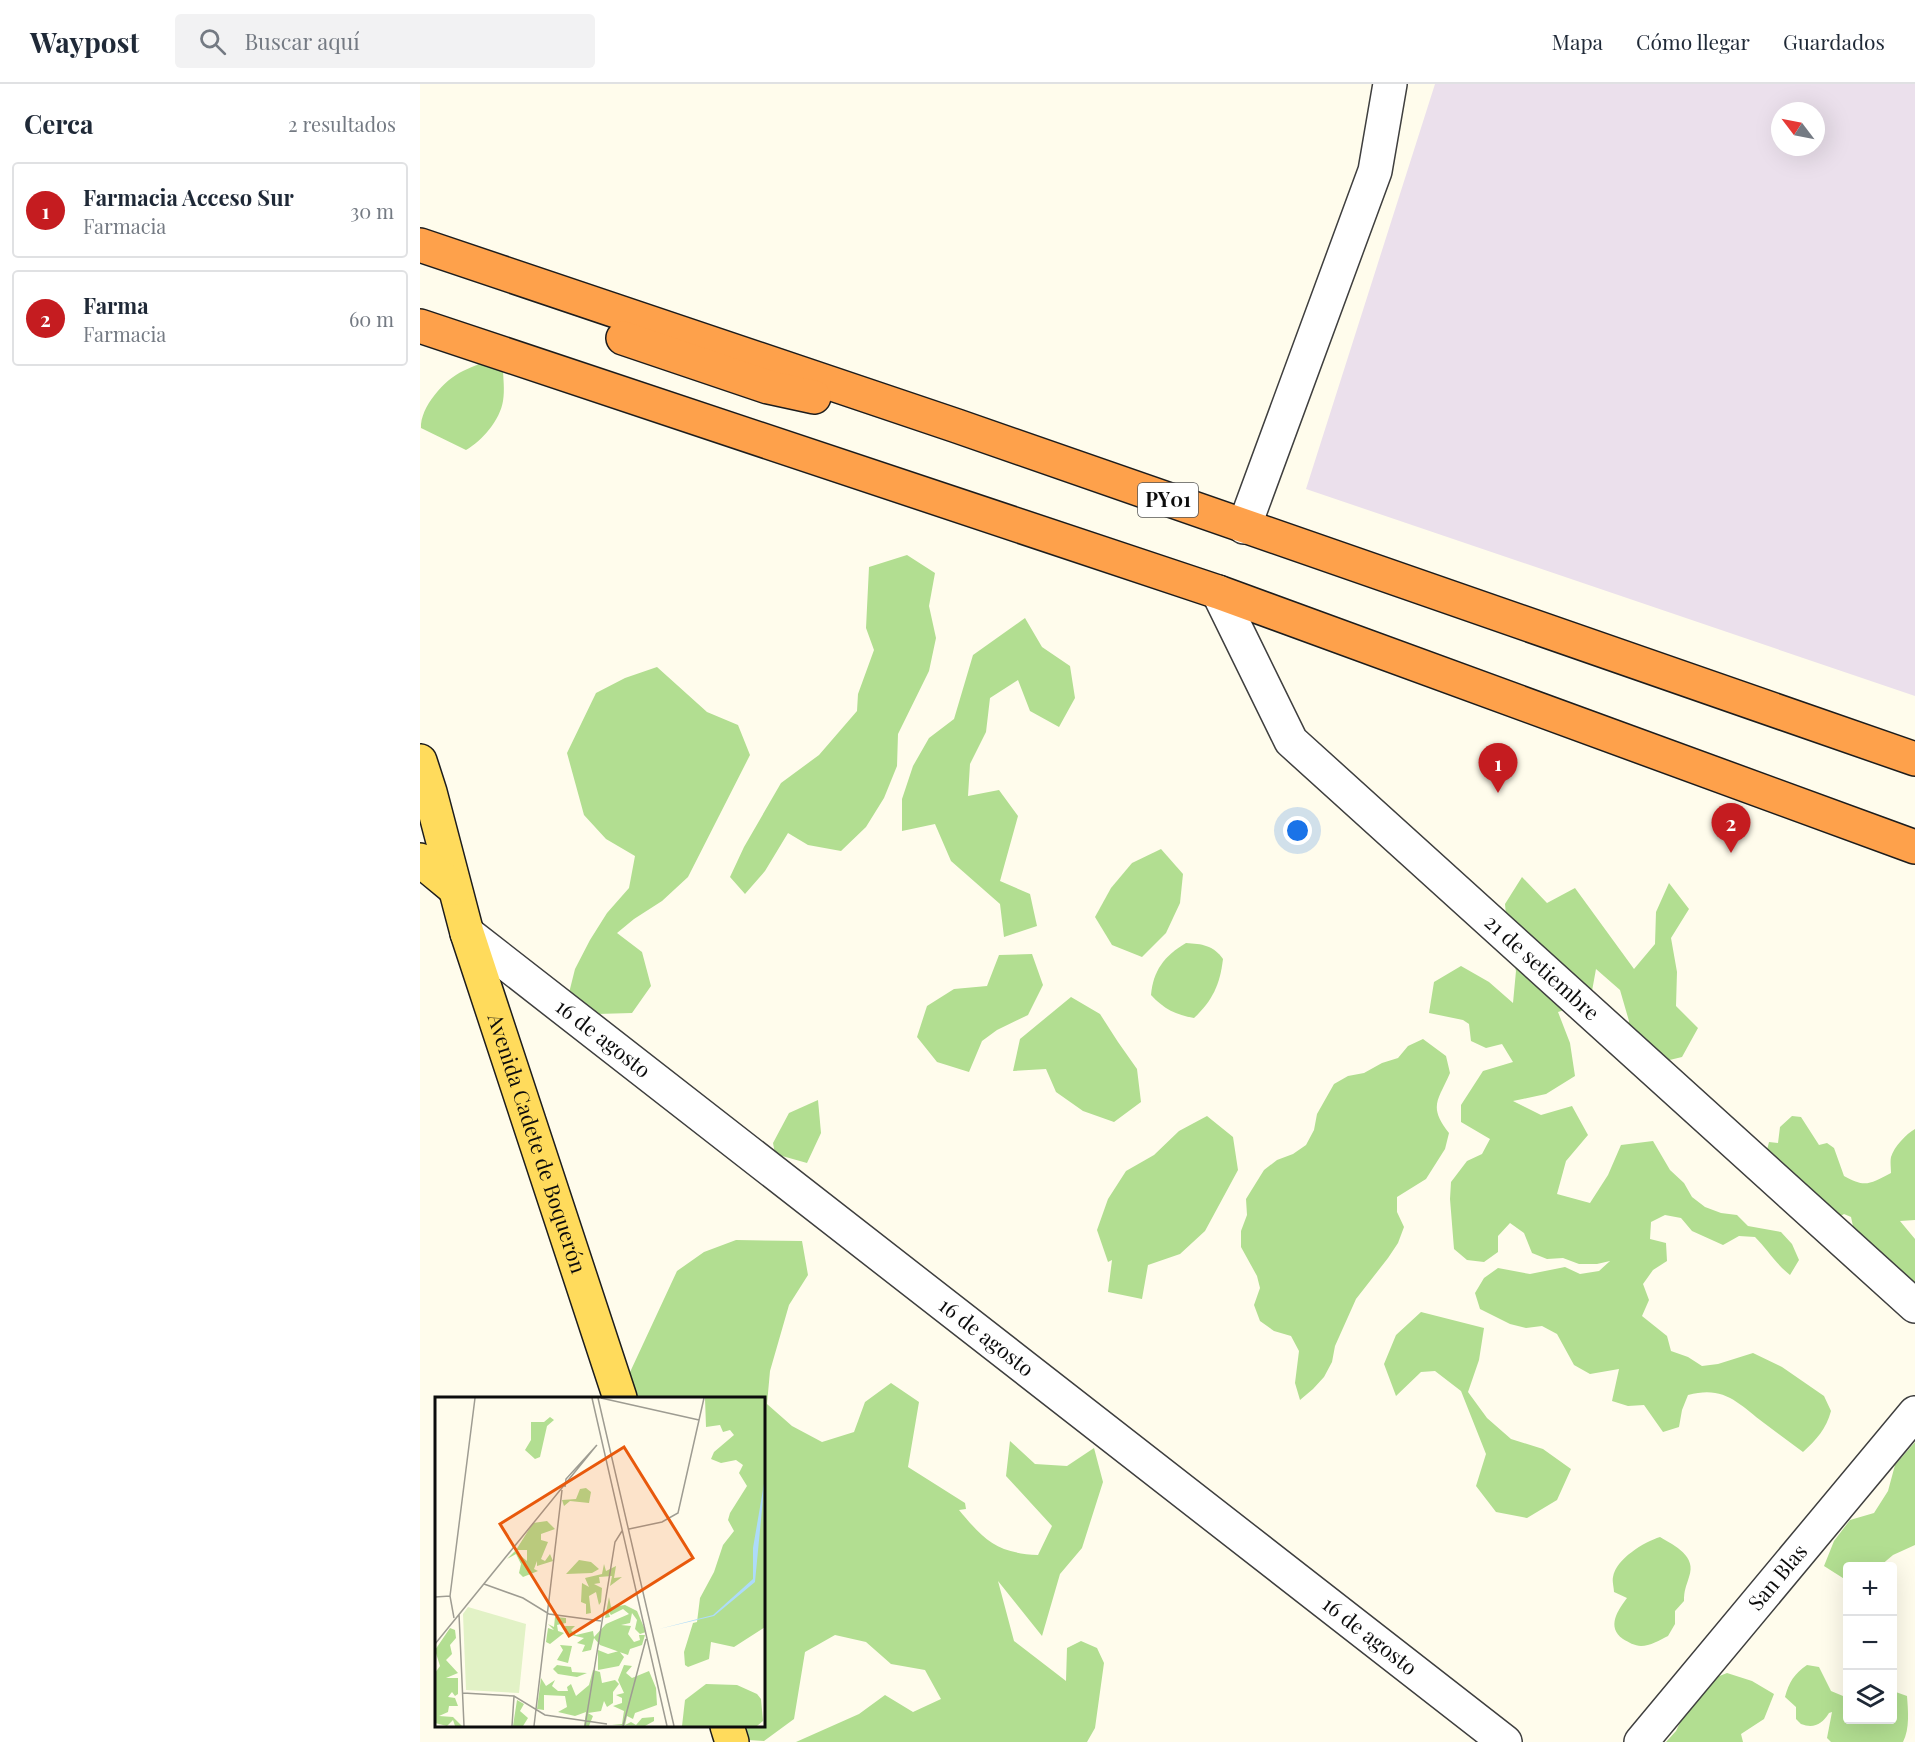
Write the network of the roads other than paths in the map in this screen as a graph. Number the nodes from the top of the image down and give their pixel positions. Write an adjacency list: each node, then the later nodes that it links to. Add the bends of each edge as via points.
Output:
1 (1390, 84): 6 (street, via 1375,171)
2 (420, 245): 5 (highway, PY01)
3 (420, 269): 5 (highway, via 768,387)
4 (420, 326): 7 (highway)
5 (957, 426): 6 (highway, PY01)
6 (1244, 527): 8 (highway, PY01)
7 (1218, 592): 10 (highway); 14 (street, 21 de setiembre, via 1292,741)
8 (1915, 759)
9 (420, 761): 12 (main road, Avenida Cadete de Boquerón)
10 (1915, 847)
11 (420, 860): 12 (main road)
12 (454, 888): 13 (main road, Avenida Cadete de Boquerón)
13 (467, 933): 15 (main road, Avenida Cadete de Boquerón); 19 (street, 16 de agosto)
14 (1915, 1306)
15 (620, 1397)
16 (1915, 1413): 20 (street, San Blas)
17 (728, 1727): 18 (main road)
18 (732, 1742)
19 (1505, 1742)
20 (1641, 1742)

